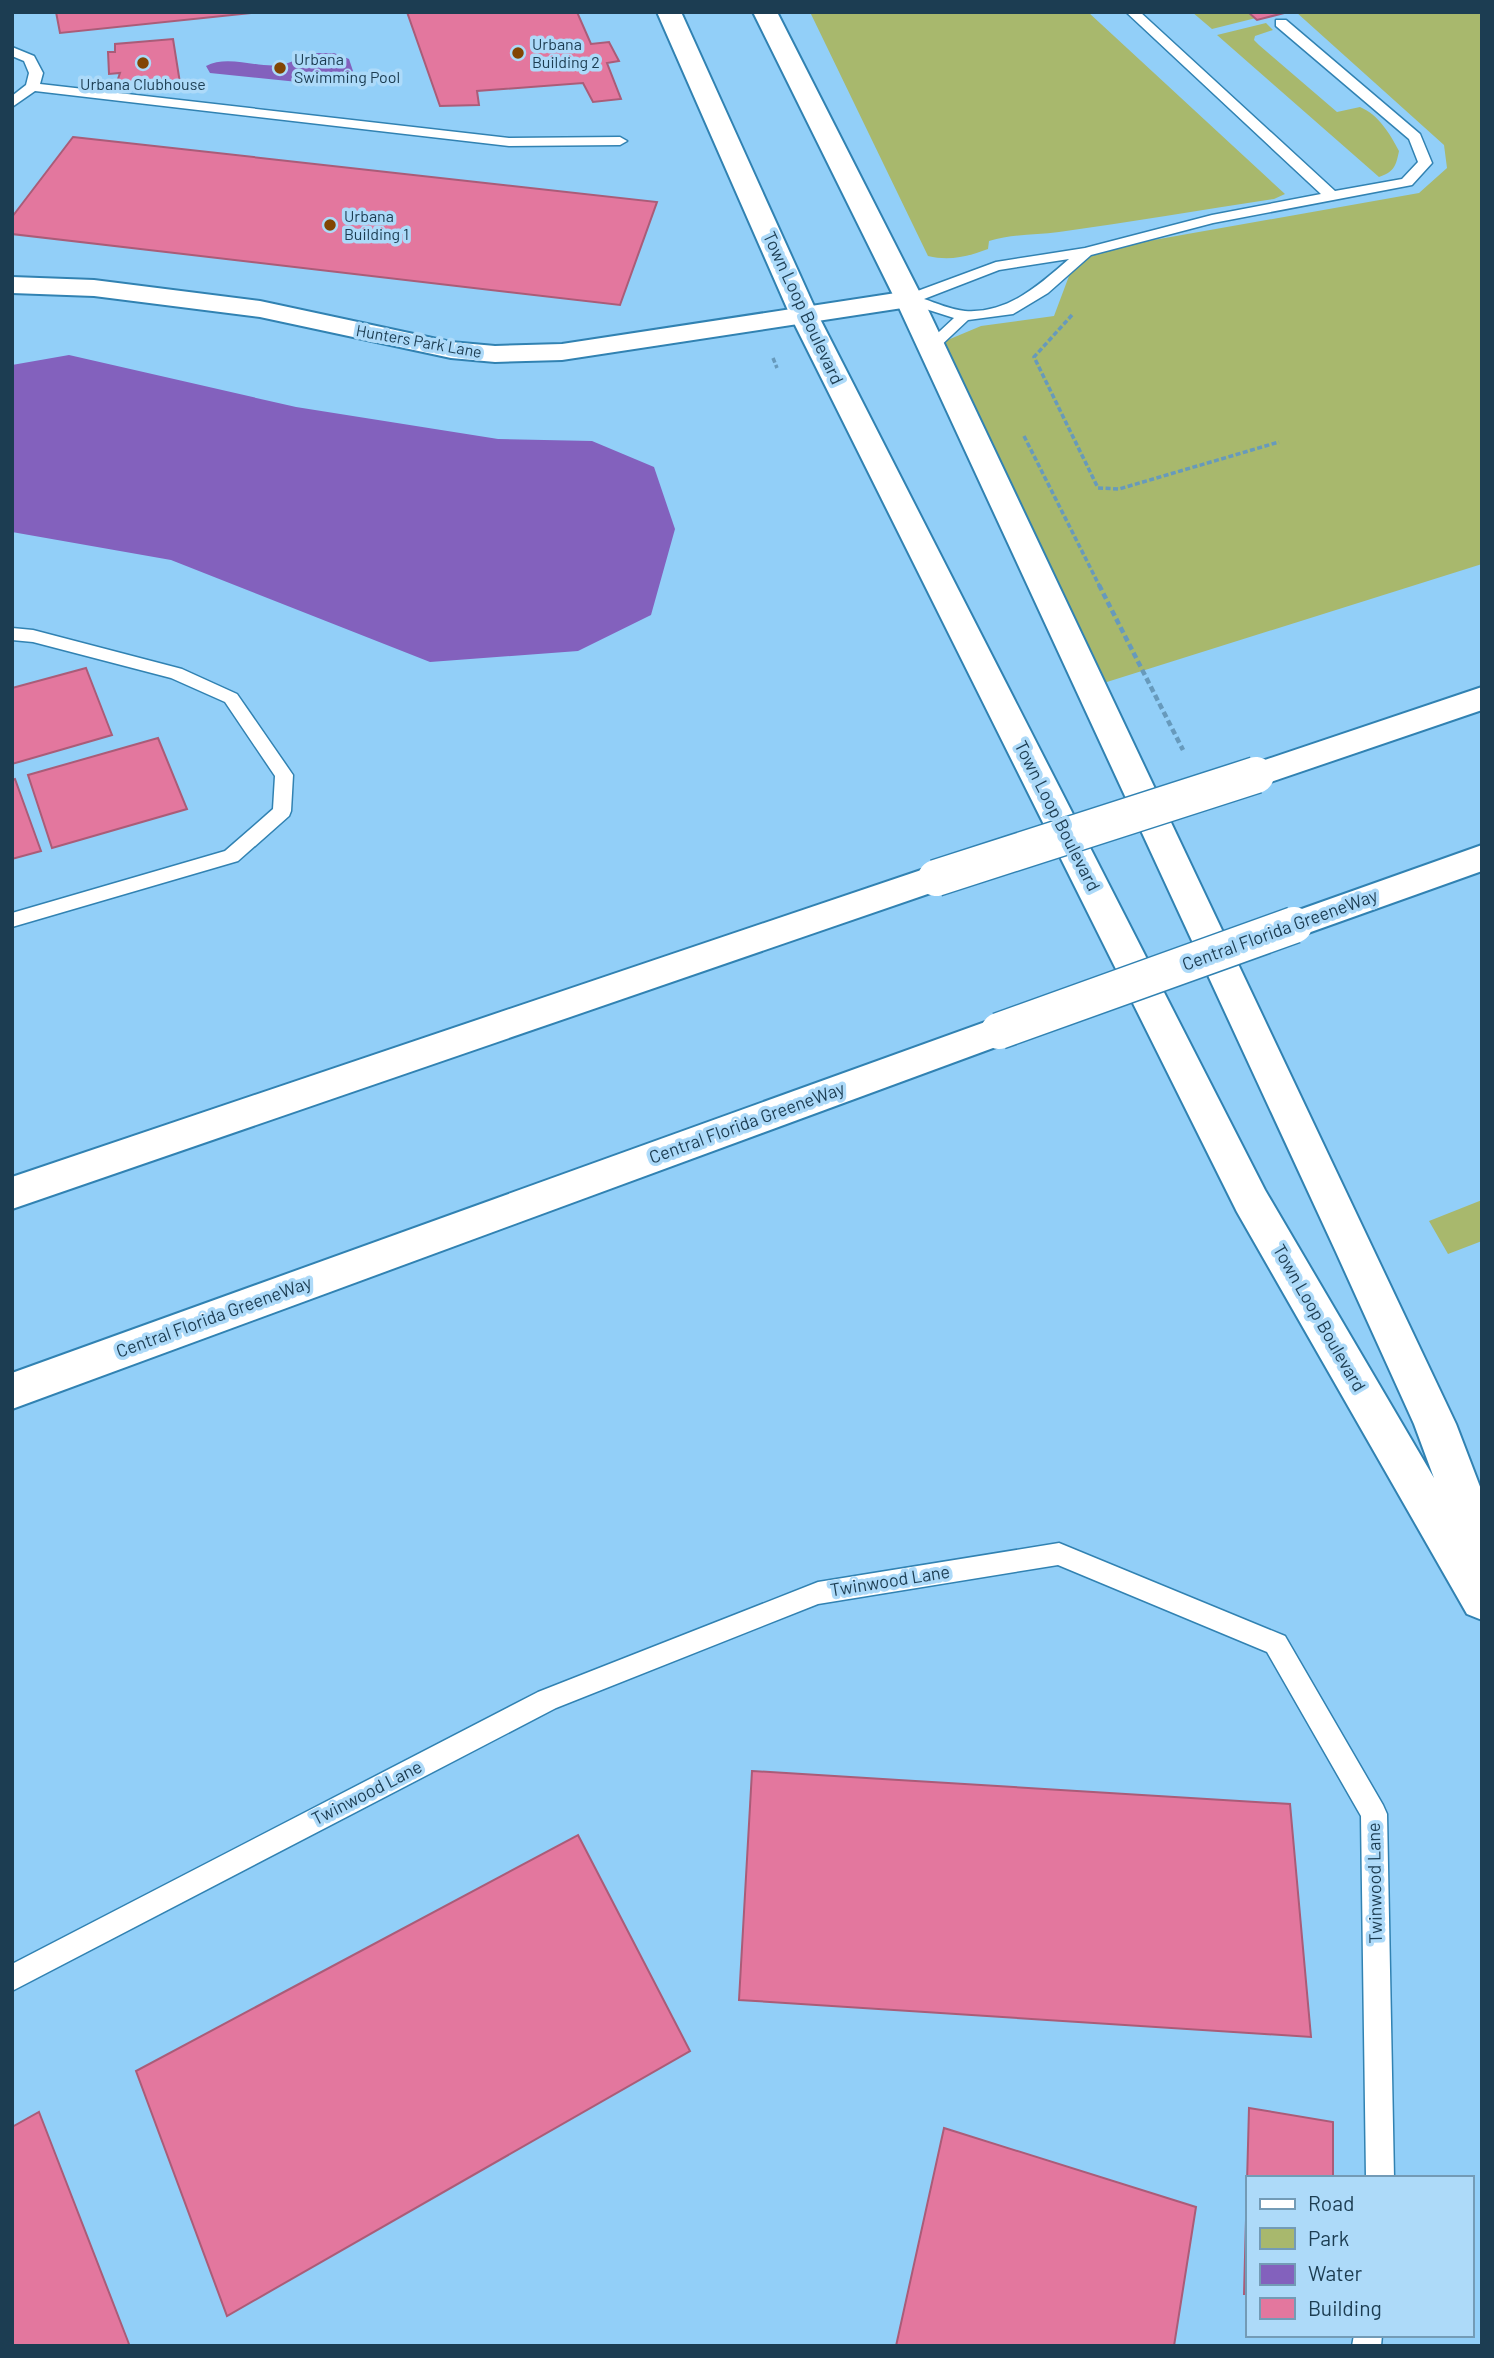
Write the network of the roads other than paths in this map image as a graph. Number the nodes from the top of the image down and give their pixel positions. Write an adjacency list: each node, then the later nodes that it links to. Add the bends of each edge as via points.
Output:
1 (669, 12): 13 (main road, Town Loop Boulevard)
2 (765, 12): 12 (main road)
3 (1132, 12): 9 (lane)
4 (1280, 23): 9 (lane, via 1415,137 1425,163 1407,182)
5 (12, 51): 6 (lane, via 29,60 36,73)
6 (32, 87): 7 (lane); 8 (lane, via 509,142)
7 (12, 103)
8 (620, 141)
9 (1332, 196): 10 (lane, via 1212,219)
10 (1086, 252): 12 (lane, via 996,266); 14 (lane, via 1043,290 1008,311)
11 (12, 285): 13 (main road, Hunters Park Lane, via 94,288 260,309 451,350 495,354 562,352)
12 (909, 299): 13 (main road, Hunters Park Lane); 14 (lane); 15 (main road)
13 (804, 315): 25 (main road, Town Loop Boulevard, via 1251,1201)
14 (964, 316): 15 (lane)
15 (931, 347): 24 (main road, via 1430,1412)
16 (12, 634): 17 (lane)
17 (33, 636): 18 (lane); 21 (lane, via 176,673 232,698 284,775 282,811 231,856)
18 (12, 642)
19 (1482, 698): 22 (main road, bridge, via 936,878)
20 (1482, 858): 23 (main road, Central Florida GreeneWay, bridge)
21 (12, 920)
22 (12, 1193)
23 (12, 1391)
24 (1482, 1549)
25 (1482, 1600)
26 (12, 1978): 27 (lane, Twinwood Lane, via 547,1700 818,1593 1059,1554 1276,1644 1374,1814)
27 (1380, 2176)

